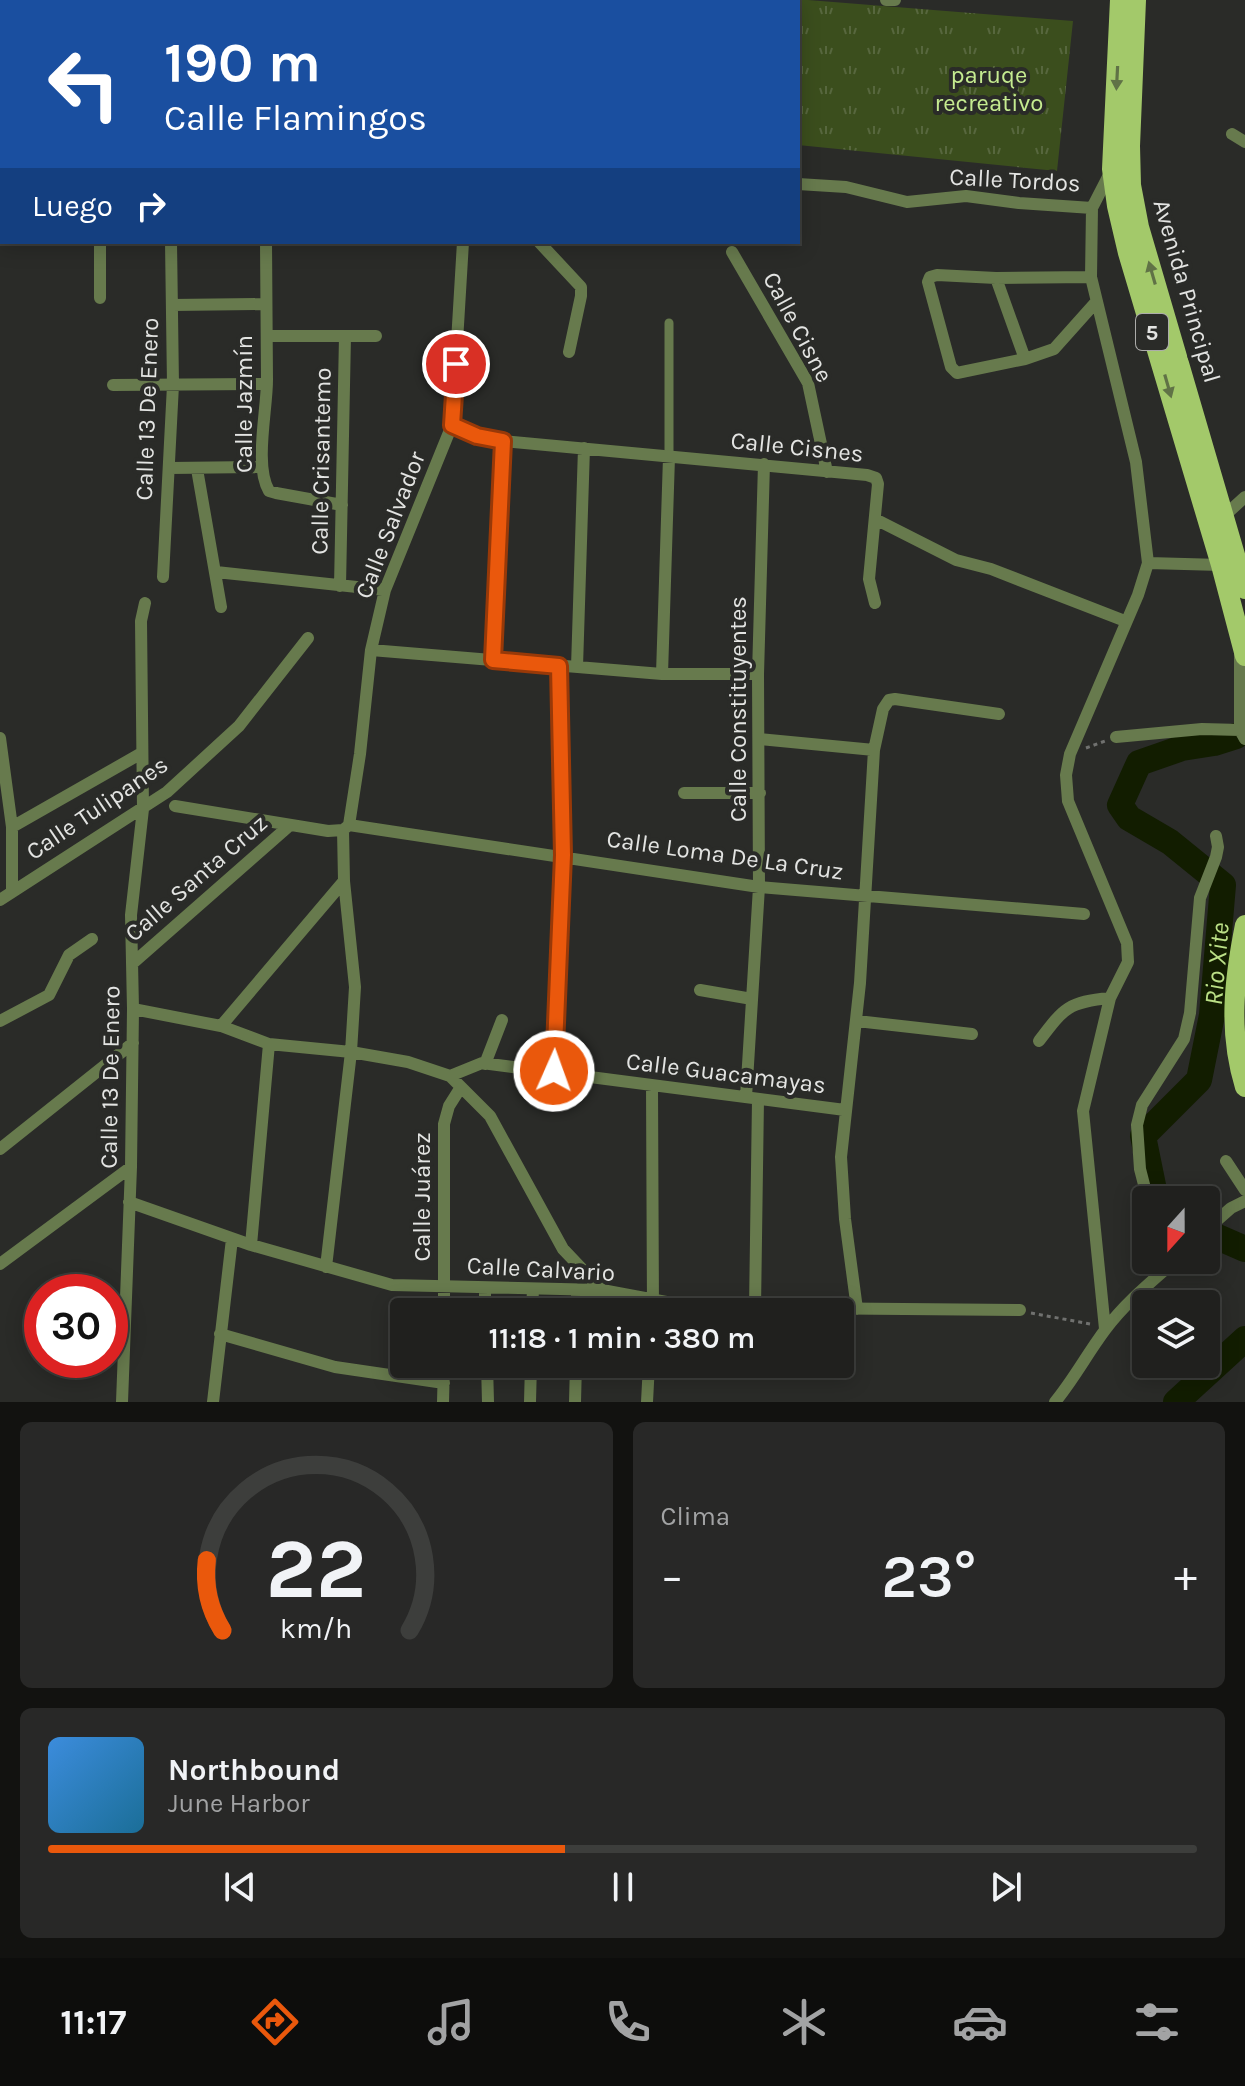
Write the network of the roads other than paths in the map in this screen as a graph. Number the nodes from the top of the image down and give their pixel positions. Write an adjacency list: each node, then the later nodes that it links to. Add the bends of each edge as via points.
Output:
1 (886, 0): 2 (street)
2 (895, 0)
3 (1120, 0): 7 (main road, Avenida Principal / 5, one-way to 7)
4 (1136, 0): 42 (main road, Avenida Principal / 5, one-way to 4, via 1131,185)
5 (1232, 134): 6 (street)
6 (1245, 142)
7 (1112, 169): 9 (street, Calle Tordos); 45 (main road, Avenida Principal / 5, one-way to 45, via 1128,253)
8 (800, 184): 9 (street, Calle Tordos, via 846,187 907,202 966,196)
9 (1092, 208): 16 (street)
10 (100, 244): 18 (street)
11 (171, 244): 21 (street, Calle 13 De Enero)
12 (266, 244): 20 (street, Calle Jazmín)
13 (463, 244): 31 (street, Calle Salvador)
14 (541, 244): 26 (street, via 581,287)
15 (732, 252): 39 (street, Calle Cisne, via 808,383)
16 (1091, 277): 17 (street); 19 (street)
17 (996, 278): 27 (street); 27 (street, via 930,277 951,367 957,373)
18 (100, 298)
19 (1096, 302): 27 (street, via 1054,349); 44 (street, via 1136,462)
20 (266, 304): 21 (street); 23 (street, Calle Jazmín)
21 (172, 305): 30 (street, Calle 13 De Enero)
22 (669, 323): 34 (street)
23 (267, 336): 24 (street); 28 (street, Calle Jazmín)
24 (345, 336): 25 (street); 41 (street, Calle Crisantemo)
25 (376, 336)
26 (569, 352)
27 (1025, 359)
28 (267, 384): 30 (street); 36 (street, Calle Jazmín)
29 (113, 385): 30 (street)
30 (173, 385): 37 (street, Calle 13 De Enero)
31 (452, 425): 32 (street, Calle Cisnes); 50 (street, Calle Salvador)
32 (503, 441): 33 (street, Calle Cisnes); 58 (street)
33 (584, 448): 34 (street, Calle Cisnes); 60 (street)
34 (669, 457): 35 (street, Calle Cisnes); 61 (street)
35 (764, 464): 39 (street, Calle Cisnes); 62 (street, Calle Constituyentes)
36 (262, 467): 38 (street); 41 (street, Calle Jazmín, via 269,491)
37 (170, 468): 38 (street); 47 (street, Calle 13 De Enero)
38 (197, 469): 46 (street)
39 (827, 472): 43 (street, Calle Cisnes, via 876,478)
40 (1245, 497): 42 (street)
41 (342, 505): 48 (street, Calle Crisantemo)
42 (1224, 516): 49 (main road, Avenida Principal / 5)
43 (875, 519): 52 (street, via 869,579); 54 (street, via 956,560)
44 (1148, 563): 45 (street); 54 (street)
45 (1221, 565): 56 (main road, Avenida Principal / 5)
46 (216, 572): 48 (street); 53 (street)
47 (163, 577)
48 (340, 586): 50 (street)
49 (1245, 589)
50 (385, 590): 57 (street, Calle Salvador)
51 (145, 603): 69 (street, Calle 13 De Enero)
52 (875, 603)
53 (221, 607)
54 (1125, 621): 89 (street, via 1066,775 1068,801 1127,943 1128,962)
55 (308, 638): 73 (street, Calle Tulipanes, via 239,726)
56 (1243, 646): 64 (street, via 1238,683)
57 (371, 650): 58 (street); 76 (street, Calle Salvador)
58 (493, 660): 59 (street)
59 (559, 666): 60 (street); 78 (street)
60 (577, 667): 61 (street)
61 (662, 674): 62 (street)
62 (758, 674): 67 (street, Calle Constituyentes)
63 (999, 714): 68 (street, via 889,700)
64 (1243, 735): 65 (street, via 1202,729)
65 (1116, 737)
66 (0, 738): 75 (street)
67 (760, 739): 68 (street); 71 (street, Calle Constituyentes)
68 (874, 750): 82 (street)
69 (140, 754): 73 (street, Calle 13 De Enero); 75 (street)
70 (684, 793): 71 (street)
71 (760, 793): 80 (street, Calle Constituyentes)
72 (175, 806): 74 (street, Calle Loma De La Cruz)
73 (143, 809): 81 (street, Calle Tulipanes); 87 (street, Calle 13 De Enero, via 131,915)
74 (289, 826): 76 (street, Calle Loma De La Cruz, via 328,831); 87 (street, Calle Santa Cruz)
75 (12, 827): 81 (street)
76 (346, 827): 78 (street, Calle Loma De La Cruz); 79 (street, Calle Salvador)
77 (1216, 836): 112 (street, via 1216,857 1198,910 1184,1039 1142,1105 1137,1125)
78 (563, 855): 80 (street, Calle Loma De La Cruz); 102 (street)
79 (344, 881): 95 (street); 100 (street, Calle Salvador, via 354,961)
80 (759, 887): 82 (street, Calle Loma De La Cruz); 90 (street, Calle Constituyentes)
81 (12, 890): 83 (street, Calle Tulipanes)
82 (866, 895): 84 (street, Calle Loma De La Cruz); 94 (street)
83 (0, 900)
84 (1084, 914)
85 (1245, 925): 106 (main road, via 1233,997)
86 (92, 939): 93 (street, via 69,955 49,995)
87 (133, 963): 91 (street, Calle 13 De Enero)
88 (700, 990): 90 (street)
89 (1110, 998): 97 (street, via 1083,1000 1061,1011); 137 (street, via 1083,1111)
90 (752, 999): 107 (street, Calle Constituyentes)
91 (133, 1009): 95 (street); 98 (street, Calle 13 De Enero)
92 (502, 1020): 101 (street)
93 (0, 1021)
94 (857, 1021): 96 (street); 108 (street)
95 (221, 1026): 99 (street)
96 (972, 1034)
97 (1039, 1041)
98 (133, 1043): 109 (street); 111 (street, Calle 13 De Enero)
99 (269, 1044): 100 (street); 118 (street)
100 (351, 1052): 103 (street); 120 (street, Calle Salvador)
101 (485, 1064): 102 (street, Calle Guacamayas); 103 (street, Calle Guacamayas)
102 (554, 1071): 104 (street, Calle Guacamayas)
103 (450, 1076): 105 (street)
104 (652, 1086): 107 (street, Calle Guacamayas); 132 (street)
105 (461, 1087): 122 (street, Calle Juárez, via 444,1124); 125 (street, via 490,1116 563,1249)
106 (1245, 1087)
107 (752, 1098): 108 (street, Calle Guacamayas); 133 (street, Calle Constituyentes)
108 (845, 1110): 135 (street, via 842,1172)
109 (0, 1149)
110 (1226, 1161): 113 (street)
111 (131, 1167): 115 (street, Calle 13 De Enero); 119 (street)
112 (1144, 1186)
113 (1245, 1190)
114 (1245, 1201): 116 (street)
115 (129, 1202): 117 (street, Calle Calvario); 145 (street, Calle 13 De Enero)
116 (1220, 1218)
117 (232, 1239): 118 (street, Calle Calvario); 138 (street)
118 (251, 1245): 120 (street, Calle Calvario)
119 (0, 1264)
120 (326, 1267): 122 (street, Calle Calvario, via 392,1285)
121 (1160, 1274): 137 (street)
122 (444, 1286): 123 (street, Calle Calvario); 127 (street, Calle Juárez)
123 (485, 1288): 124 (street, Calle Calvario); 128 (street)
124 (533, 1289): 126 (street, Calle Calvario); 129 (street)
125 (602, 1290): 126 (street, Calle Calvario); 131 (street, Calle Calvario)
126 (577, 1291): 130 (street)
127 (444, 1298)
128 (485, 1298)
129 (533, 1298)
130 (577, 1298)
131 (628, 1298)
132 (653, 1298)
133 (755, 1298)
134 (854, 1309): 135 (street, Calle Calvario)
135 (857, 1309): 136 (street, Calle Calvario)
136 (1020, 1310)
137 (1105, 1329): 152 (street)
138 (220, 1334): 144 (street, via 335,1367); 146 (street)
139 (444, 1378): 144 (street)
140 (487, 1378): 148 (street)
141 (531, 1378): 149 (street)
142 (576, 1378): 150 (street)
143 (648, 1378): 151 (street)
144 (444, 1383): 147 (street)
145 (122, 1402)
146 (213, 1402)
147 (443, 1402)
148 (488, 1402)
149 (530, 1402)
150 (575, 1402)
151 (647, 1402)
152 (1055, 1402)

